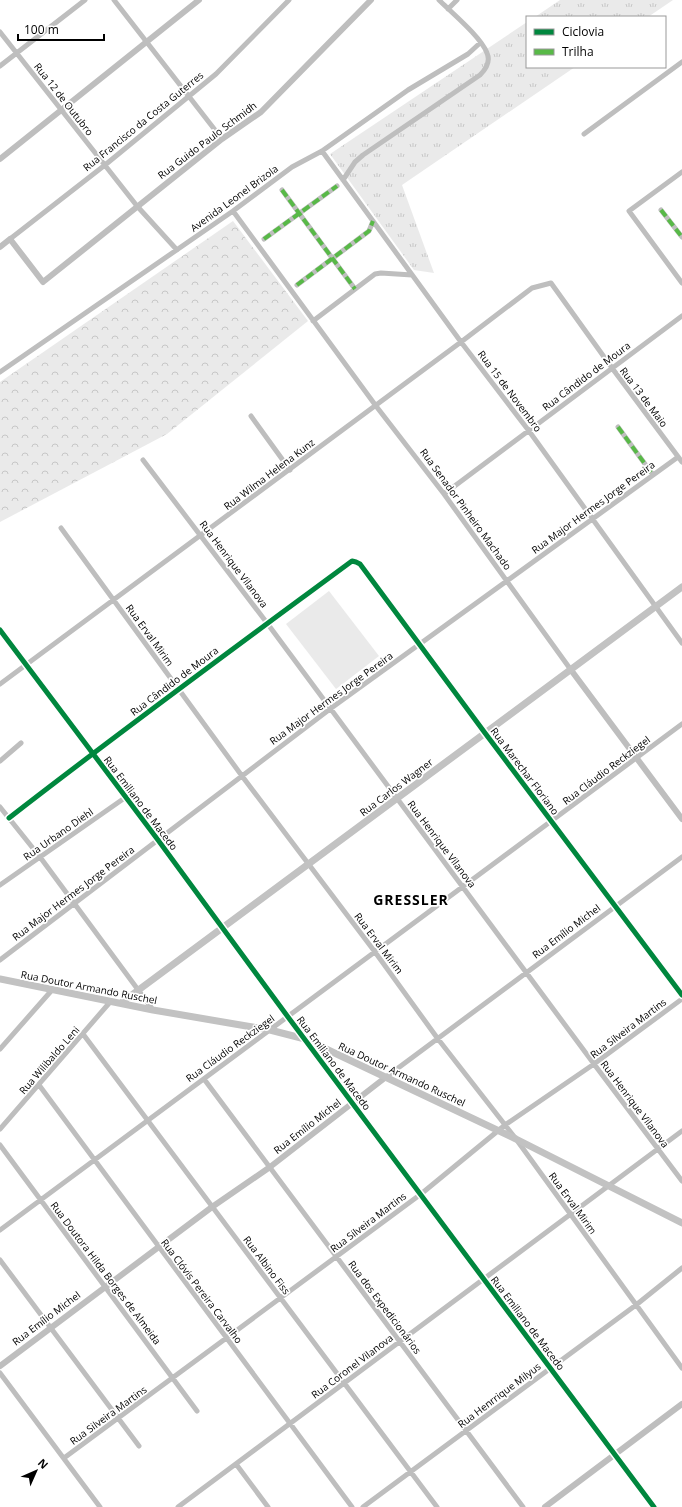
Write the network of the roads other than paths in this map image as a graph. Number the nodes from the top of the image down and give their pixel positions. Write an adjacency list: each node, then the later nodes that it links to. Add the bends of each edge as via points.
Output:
1 (85, 0): 12 (street)
2 (114, 0): 10 (street)
3 (199, 0): 10 (street)
4 (289, 0): 15 (street, Rua Francisco da Costa Guterres, via 216,74)
5 (371, 0): 18 (street, Rua Guido Paulo Schmidh, via 260,112)
6 (439, 0): 8 (street)
7 (457, 0): 8 (street)
8 (448, 9): 11 (street)
9 (0, 32): 12 (street, Rua 12 de Outubro)
10 (147, 42): 15 (street); 16 (street)
11 (480, 43): 19 (street, Avenida Leonel Brizola, via 468,54 408,90); 23 (street, via 488,54 488,62 487,68 480,75 363,155)
12 (16, 53): 14 (street); 16 (street, Rua 12 de Outubro)
13 (682, 62): 17 (street)
14 (0, 66)
15 (189, 96): 18 (street); 21 (street, Rua Francisco da Costa Guterres)
16 (62, 110): 20 (street); 21 (street, Rua 12 de Outubro)
17 (584, 134)
18 (222, 139): 26 (street, Rua Guido Paulo Schmidh)
19 (322, 151): 23 (street, Rua 15 de Novembro); 28 (street, Avenida Leonel Brizola, via 292,167)
20 (0, 159)
21 (105, 165): 26 (street, Rua 12 de Outubro); 32 (street, Rua Francisco da Costa Guterres)
22 (682, 172): 39 (street, via 628,211)
23 (343, 180): 30 (street, Rua 15 de Novembro)
24 (337, 186): 29 (street)
25 (282, 190): 29 (street)
26 (137, 206): 32 (street, Rua Guido Paulo Schmidh, via 43,282); 35 (street, Rua 12 de Outubro)
27 (661, 210): 31 (street)
28 (233, 211): 35 (street, Avenida Leonel Brizola); 43 (street, Rua Senador Pinheiro Machado)
29 (299, 213): 33 (street); 36 (street)
30 (373, 221): 36 (street, via 370,231); 37 (street, Rua 15 de Novembro)
31 (682, 237)
32 (10, 239): 34 (street, Rua Francisco da Costa Guterres)
33 (264, 239)
34 (0, 247)
35 (177, 250): 46 (street, Avenida Leonel Brizola)
36 (332, 259): 40 (street); 41 (street)
37 (412, 275): 41 (street, via 375,274); 44 (street, Rua 15 de Novembro)
38 (551, 283): 44 (street, Rua Wilma Helena Kunz, via 532,288); 45 (street, Rua 13 de Maio)
39 (682, 283)
40 (297, 285)
41 (354, 289): 43 (street)
42 (682, 316): 45 (street, Rua Cândido de Moura)
43 (313, 321): 47 (street, Rua Senador Pinheiro Machado)
44 (461, 342): 47 (street, Rua Wilma Helena Kunz); 50 (street, Rua 15 de Novembro)
45 (612, 368): 50 (street, Rua Cândido de Moura); 51 (street, Rua 13 de Maio)
46 (0, 372)
47 (376, 406): 54 (street, Rua Wilma Helena Kunz); 56 (street, Rua Senador Pinheiro Machado)
48 (251, 416): 54 (street)
49 (618, 427): 55 (street)
50 (529, 431): 56 (street, Rua Cândido de Moura); 57 (street, Rua 15 de Novembro)
51 (678, 457): 53 (street, Rua 13 de Maio); 55 (street, Rua Major Hermes Jorge Pereira)
52 (143, 460): 59 (street, Rua Henrique Vilanova)
53 (682, 462)
54 (290, 470): 59 (street, Rua Wilma Helena Kunz)
55 (653, 475): 57 (street, Rua Major Hermes Jorge Pereira)
56 (444, 494): 61 (street, Rua Senador Pinheiro Machado)
57 (593, 520): 61 (street, Rua Major Hermes Jorge Pereira); 64 (street, Rua 15 de Novembro)
58 (61, 528): 63 (street, Rua Erval Mirim)
59 (201, 536): 63 (street, Rua Wilma Helena Kunz); 65 (street, Rua Henrique Vilanova)
60 (352, 561): 65 (street, Rua Cândido de Moura); 68 (street, Rua Marechar Floriano, via 360,564)
61 (507, 582): 68 (street, Rua Major Hermes Jorge Pereira); 70 (street, Rua Senador Pinheiro Machado)
62 (682, 587): 64 (main road, Rua Carlos Wagner)
63 (114, 601): 69 (street, Rua Wilma Helena Kunz); 72 (street, Rua Erval Mirim)
64 (655, 607): 67 (street, Rua 15 de Novembro); 70 (main road, Rua Carlos Wagner)
65 (267, 623): 72 (street, Rua Cândido de Moura); 73 (street, Rua Henrique Vilanova)
66 (0, 630): 69 (street, Rua Emiliano de Macedo)
67 (682, 643)
68 (420, 644): 73 (street, Rua Major Hermes Jorge Pereira); 75 (street, Rua Marechar Floriano)
69 (26, 665): 71 (street, Rua Wilma Helena Kunz); 77 (street, Rua Emiliano de Macedo)
70 (571, 670): 75 (main road, Rua Carlos Wagner); 78 (street, Rua Senador Pinheiro Machado)
71 (0, 684)
72 (178, 689): 77 (street, Rua Cândido de Moura); 80 (street, Rua Erval Mirim)
73 (330, 709): 80 (street, Rua Major Hermes Jorge Pereira); 82 (street, Rua Henrique Vilanova)
74 (682, 724): 78 (street, Rua Cláudio Reckziegel)
75 (485, 734): 82 (main road, Rua Carlos Wagner); 86 (street, Rua Marechar Floriano)
76 (21, 743): 79 (street)
77 (93, 753): 81 (street, Rua Emiliano de Macedo); 84 (street, Rua Cândido de Moura)
78 (636, 758): 85 (street, Rua Senador Pinheiro Machado); 86 (street, Rua Cláudio Reckziegel)
79 (0, 761)
80 (242, 776): 87 (street, Rua Major Hermes Jorge Pereira); 90 (street, Rua Erval Mirim)
81 (126, 797): 87 (street, Rua Emiliano de Macedo); 88 (street, Rua Urbano Diehl)
82 (397, 799): 90 (main road, Rua Carlos Wagner); 92 (street, Rua Henrique Vilanova)
83 (0, 807): 84 (street)
84 (9, 818): 88 (street)
85 (682, 819)
86 (551, 821): 92 (street, Rua Cláudio Reckziegel); 94 (street, Rua Marechar Floriano)
87 (158, 840): 93 (street, Rua Major Hermes Jorge Pereira); 95 (street, Rua Emiliano de Macedo)
88 (40, 856): 91 (street, Rua Urbano Diehl); 93 (street)
89 (682, 857): 94 (street, Rua Emílio Michel)
90 (308, 865): 95 (main road, Rua Carlos Wagner); 96 (street, Rua Erval Mirim)
91 (0, 885)
92 (463, 887): 96 (street, Rua Cláudio Reckziegel); 98 (street, Rua Henrique Vilanova)
93 (74, 903): 97 (street, Rua Major Hermes Jorge Pereira); 101 (street)
94 (616, 906): 98 (street, Rua Emílio Michel); 102 (street, Rua Marechar Floriano)
95 (223, 928): 101 (main road, Rua Carlos Wagner); 107 (street, Rua Emiliano de Macedo)
96 (375, 952): 107 (street, Rua Cláudio Reckziegel); 111 (street, Rua Erval Mirim)
97 (0, 960)
98 (526, 973): 111 (street, Rua Emílio Michel); 113 (street, Rua Henrique Vilanova)
99 (0, 979): 100 (main road, Rua Doutor Armando Ruschel)
100 (52, 990): 104 (main road, Rua Doutor Armando Ruschel); 112 (street)
101 (139, 990): 105 (main road, Rua Carlos Wagner); 106 (street)
102 (682, 995)
103 (682, 999): 113 (street, Rua Silveira Martins)
104 (111, 1001): 105 (main road, Rua Doutor Armando Ruschel); 109 (street, Rua Wilibaldo Leni)
105 (121, 1003): 106 (main road, Rua Doutor Armando Ruschel)
106 (153, 1010): 108 (main road, Rua Doutor Armando Ruschel)
107 (288, 1017): 108 (street, Rua Cláudio Reckziegel); 110 (street, Rua Emiliano de Macedo)
108 (270, 1030): 110 (main road, Rua Doutor Armando Ruschel); 115 (street, Rua Cláudio Reckziegel)
109 (84, 1034): 116 (street, Rua Wilibaldo Leni); 118 (street, Rua Albino Fiss)
110 (305, 1039): 114 (main road, Rua Doutor Armando Ruschel); 117 (street, Rua Emiliano de Macedo)
111 (438, 1039): 114 (street, Rua Emílio Michel); 119 (street, Rua Erval Mirim)
112 (0, 1049)
113 (594, 1064): 119 (street, Rua Silveira Martins); 125 (street, Rua Henrique Vilanova)
114 (386, 1077): 117 (street, Rua Emílio Michel); 121 (main road, Rua Doutor Armando Ruschel)
115 (204, 1079): 118 (street, Rua Cláudio Reckziegel); 127 (street, Rua dos Expedicionários)
116 (39, 1085): 120 (street, Rua Wilibaldo Leni); 126 (street, Rua Clóvis Pereira Carvalho)
117 (352, 1103): 127 (street, Rua Emílio Michel); 130 (street, Rua Emiliano de Macedo)
118 (147, 1120): 126 (street, Rua Cláudio Reckziegel); 132 (street, Rua Albino Fiss)
119 (505, 1125): 121 (street, Rua Silveira Martins); 123 (street, Rua Erval Mirim)
120 (0, 1129)
121 (498, 1131): 123 (main road, Rua Doutor Armando Ruschel); 130 (street, Rua Silveira Martins)
122 (682, 1131): 125 (street, Rua Coronel Vilanova)
123 (516, 1139): 129 (main road, Rua Doutor Armando Ruschel); 133 (street, Rua Erval Mirim)
124 (0, 1145): 131 (street, Rua Doutora Hilda Borges de Almeida)
125 (658, 1150): 128 (street, Rua Henrique Vilanova); 129 (street, Rua Coronel Vilanova)
126 (94, 1159): 131 (street, Rua Cláudio Reckziegel); 136 (street, Rua Clóvis Pereira Carvalho)
127 (270, 1167): 132 (street, Rua Emílio Michel); 137 (street, Rua dos Expedicionários)
128 (682, 1181)
129 (609, 1186): 133 (street, Rua Coronel Vilanova); 134 (main road, Rua Doutor Armando Ruschel)
130 (421, 1194): 137 (street, Rua Silveira Martins); 140 (street, Rua Emiliano de Macedo)
131 (40, 1199): 135 (street, Rua Cláudio Reckziegel); 141 (street, Rua Doutora Hilda Borges de Almeida)
132 (212, 1207): 136 (street, Rua Emílio Michel); 142 (street, Rua Albino Fiss)
133 (570, 1215): 140 (street, Rua Coronel Vilanova); 143 (street, Rua Erval Mirim)
134 (682, 1223)
135 (0, 1230)
136 (159, 1247): 141 (street, Rua Emílio Michel); 145 (street, Rua Clóvis Pereira Carvalho)
137 (336, 1256): 142 (street, Rua Silveira Martins); 146 (street, Rua dos Expedicionários)
138 (0, 1260): 144 (street)
139 (682, 1268): 143 (street, Rua Henrrique Milyus)
140 (484, 1279): 146 (street, Rua Coronel Vilanova); 148 (street, Rua Emiliano de Macedo)
141 (105, 1287): 144 (street, Rua Emílio Michel); 151 (street, Rua Doutora Hilda Borges de Almeida)
142 (280, 1298): 145 (street, Rua Silveira Martins); 152 (street, Rua Albino Fiss)
143 (636, 1305): 148 (street, Rua Henrrique Milyus); 149 (street, Rua Erval Mirim)
144 (50, 1328): 147 (street, Rua Emílio Michel); 155 (street)
145 (226, 1338): 151 (street, Rua Silveira Martins); 156 (street, Rua Clóvis Pereira Carvalho)
146 (400, 1341): 152 (street, Rua Coronel Vilanova); 157 (street, Rua dos Expedicionários)
147 (0, 1366)
148 (551, 1368): 157 (street, Rua Henrrique Milyus); 159 (street, Rua Emiliano de Macedo)
149 (682, 1368)
150 (0, 1373): 160 (street)
151 (173, 1378): 154 (street, Rua Doutora Hilda Borges de Almeida); 155 (street, Rua Silveira Martins)
152 (344, 1383): 156 (street, Rua Coronel Vilanova); 162 (street, Rua Albino Fiss)
153 (682, 1404): 159 (street)
154 (197, 1411)
155 (118, 1419): 158 (street); 160 (street, Rua Silveira Martins)
156 (290, 1424): 161 (street, Rua Coronel Vilanova); 166 (street, Rua Clóvis Pereira Carvalho)
157 (466, 1431): 162 (street, Rua Henrrique Milyus); 169 (street, Rua dos Expedicionários)
158 (139, 1446)
159 (614, 1455): 170 (street); 171 (street, Rua Emiliano de Macedo)
160 (64, 1458): 164 (street)
161 (236, 1464): 163 (street, Rua Coronel Vilanova); 165 (street)
162 (410, 1472): 167 (street, Rua Henrrique Milyus); 168 (street, Rua Albino Fiss)
163 (182, 1506)
164 (100, 1507)
165 (268, 1507)
166 (352, 1507)
167 (363, 1507)
168 (436, 1507)
169 (523, 1507)
170 (546, 1507)
171 (654, 1507)

